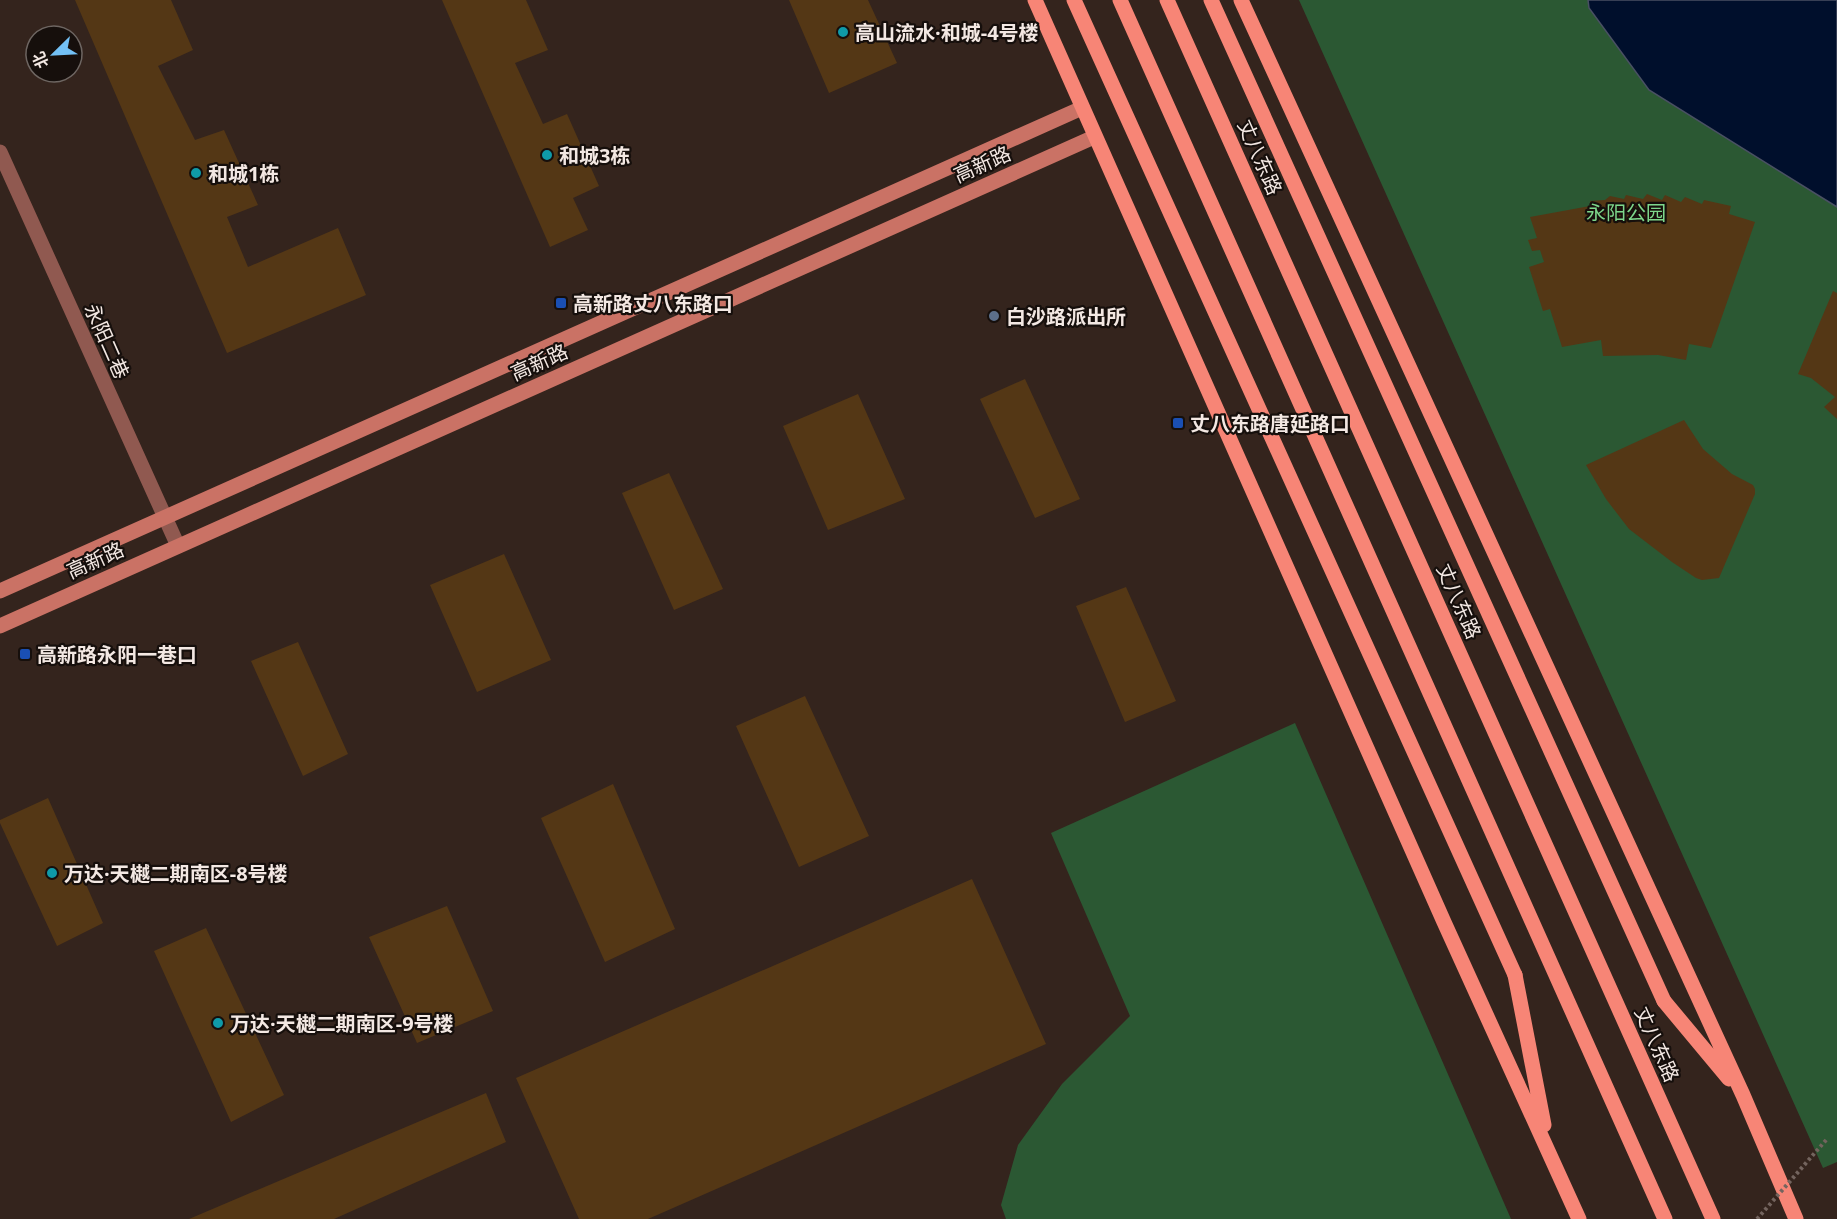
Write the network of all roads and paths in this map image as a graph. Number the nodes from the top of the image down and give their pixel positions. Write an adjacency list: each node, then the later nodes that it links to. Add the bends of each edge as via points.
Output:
1 (1035, 0): 7 (main road)
2 (1074, 0): 16 (main road, bridge, via 1515,975)
3 (1120, 0): 18 (main road, bridge)
4 (1167, 0): 19 (main road, 丈八东路, bridge)
5 (1211, 0): 14 (main road, bridge, via 1664,1001)
6 (1241, 0): 14 (main road)
7 (1082, 108): 8 (main road); 10 (main road, 高新路)
8 (1094, 137): 11 (main road, 高新路); 16 (main road)
9 (0, 152): 10 (street, 永阳二巷)
10 (165, 519): 11 (street, 永阳二巷); 12 (main road, 高新路)
11 (178, 546): 13 (main road, 高新路)
12 (0, 591)
13 (0, 626)
14 (1743, 1095): 21 (main road)
15 (1827, 1139): 20 (path, bridge)
16 (1549, 1150): 17 (main road)
17 (1579, 1219)
18 (1665, 1219)
19 (1713, 1219)
20 (1757, 1219)
21 (1796, 1219)

